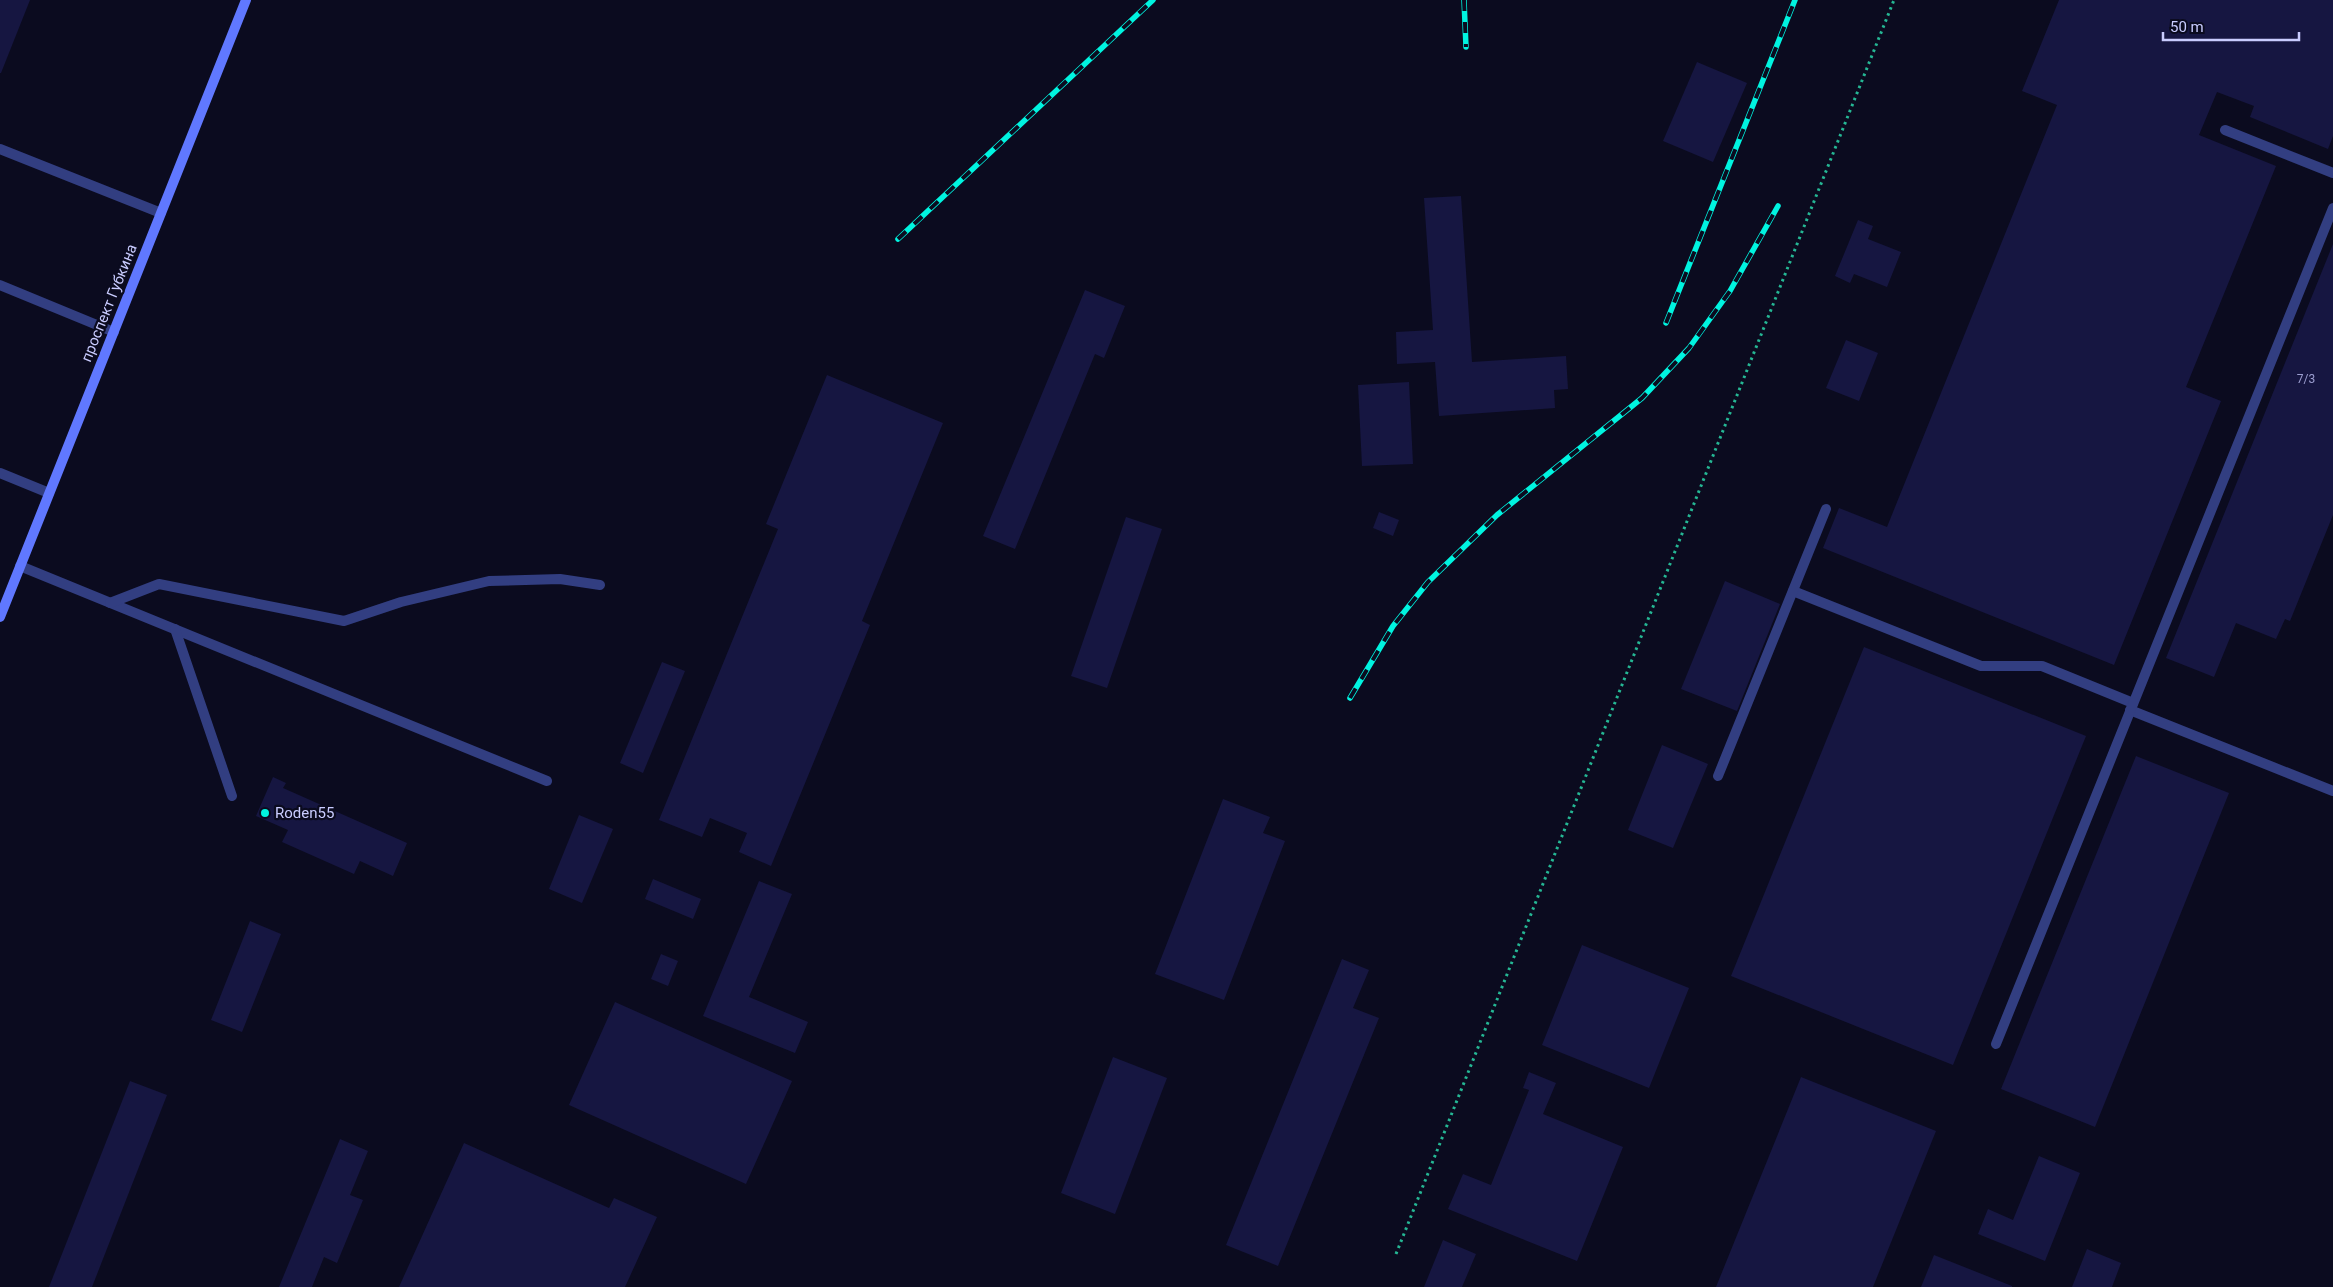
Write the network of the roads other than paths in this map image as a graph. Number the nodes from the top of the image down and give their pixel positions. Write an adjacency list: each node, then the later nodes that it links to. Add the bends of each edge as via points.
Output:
1 (246, 0): 6 (main road, проспект Губкина)
2 (2225, 130): 4 (lane)
3 (0, 149): 6 (lane)
4 (2333, 173)
5 (2333, 208): 18 (lane)
6 (161, 213): 8 (main road, проспект Губкина)
7 (0, 285): 8 (lane)
8 (114, 332): 10 (main road, проспект Губкина)
9 (0, 473): 10 (lane)
10 (49, 493): 12 (main road, проспект Губкина)
11 (1826, 508): 14 (lane)
12 (20, 566): 15 (lane); 16 (main road, проспект Губкина)
13 (600, 585): 15 (lane, via 560,579 489,581 401,602 344,621 159,584)
14 (1793, 590): 18 (lane, via 1981,666 2042,666); 19 (lane)
15 (110, 603): 17 (lane)
16 (0, 617)
17 (175, 629): 20 (lane); 22 (lane)
18 (2132, 706): 21 (lane); 23 (lane)
19 (1718, 776)
20 (547, 781)
21 (2333, 791)
22 (232, 796)
23 (1996, 1044)

